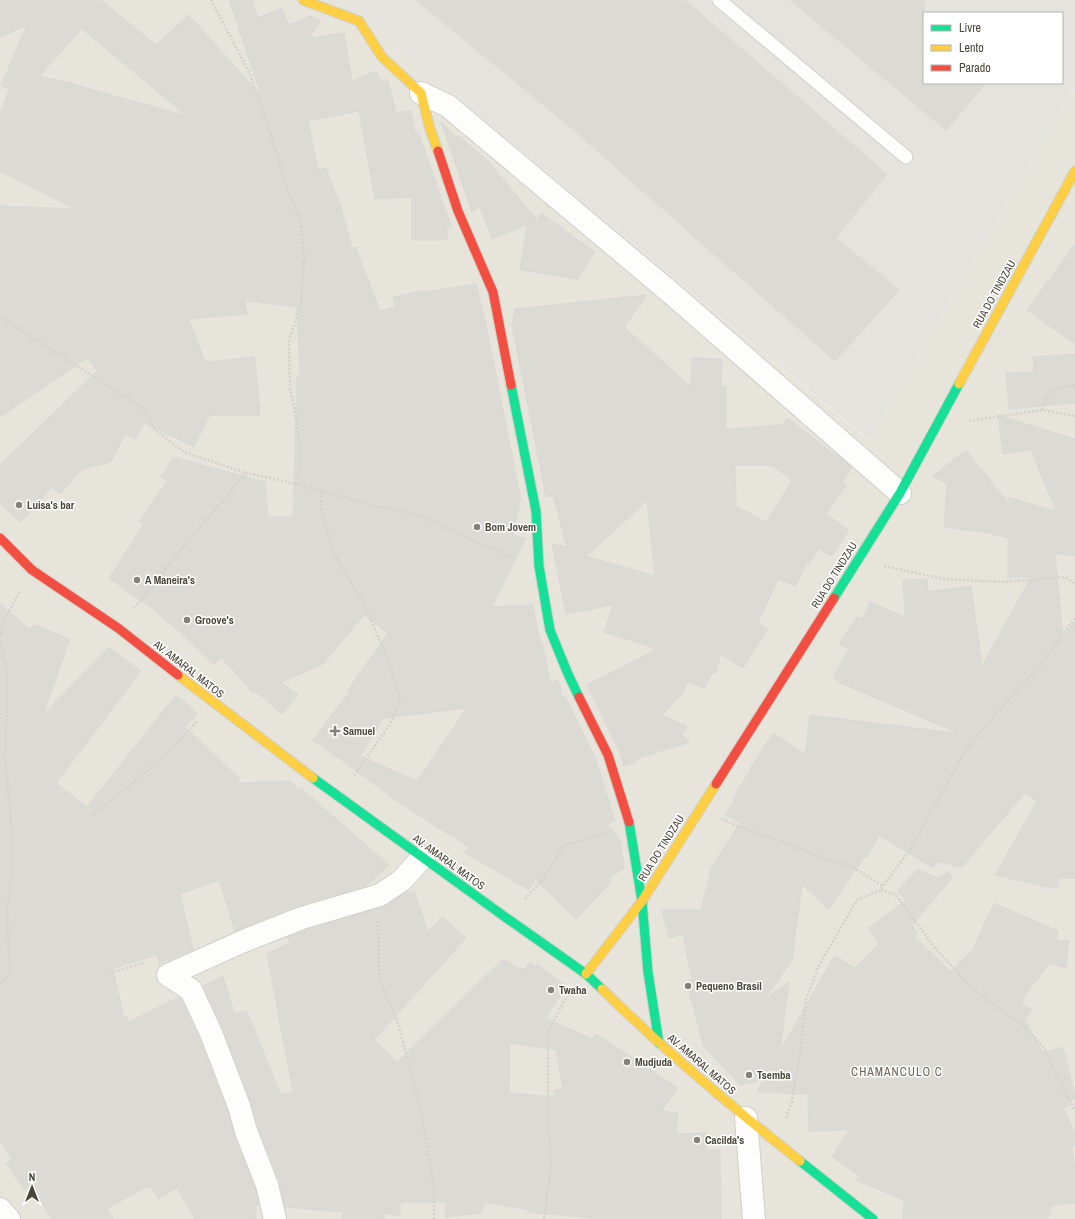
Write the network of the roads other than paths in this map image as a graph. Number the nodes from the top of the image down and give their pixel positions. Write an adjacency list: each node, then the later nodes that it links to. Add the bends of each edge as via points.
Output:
1 (303, 0): 3 (street, via 359,21 382,57)
2 (719, 0): 4 (lane)
3 (421, 93): 6 (street, via 454,111 671,293); 9 (street, via 430,129 458,211 493,292 536,511 539,566 550,630 568,674 608,755 630,826)
4 (906, 157)
5 (1075, 171): 6 (street, RUA DO TINDZAU)
6 (900, 493): 9 (street, RUA DO TINDZAU)
7 (0, 538): 8 (street, AV. AMARAL MATOS, via 32,570 118,628 212,702)
8 (423, 857): 10 (street, AV. AMARAL MATOS); 15 (street, via 402,880 380,895 302,918 168,975 191,990 211,1033 267,1185)
9 (642, 901): 10 (street, RUA DO TINDZAU); 11 (street, via 648,972)
10 (583, 972): 11 (street, AV. AMARAL MATOS)
11 (660, 1043): 12 (street, AV. AMARAL MATOS)
12 (746, 1118): 16 (street); 17 (street, AV. AMARAL MATOS)
13 (0, 1209): 14 (street)
14 (9, 1219)
15 (274, 1219)
16 (754, 1219)
17 (873, 1219)

